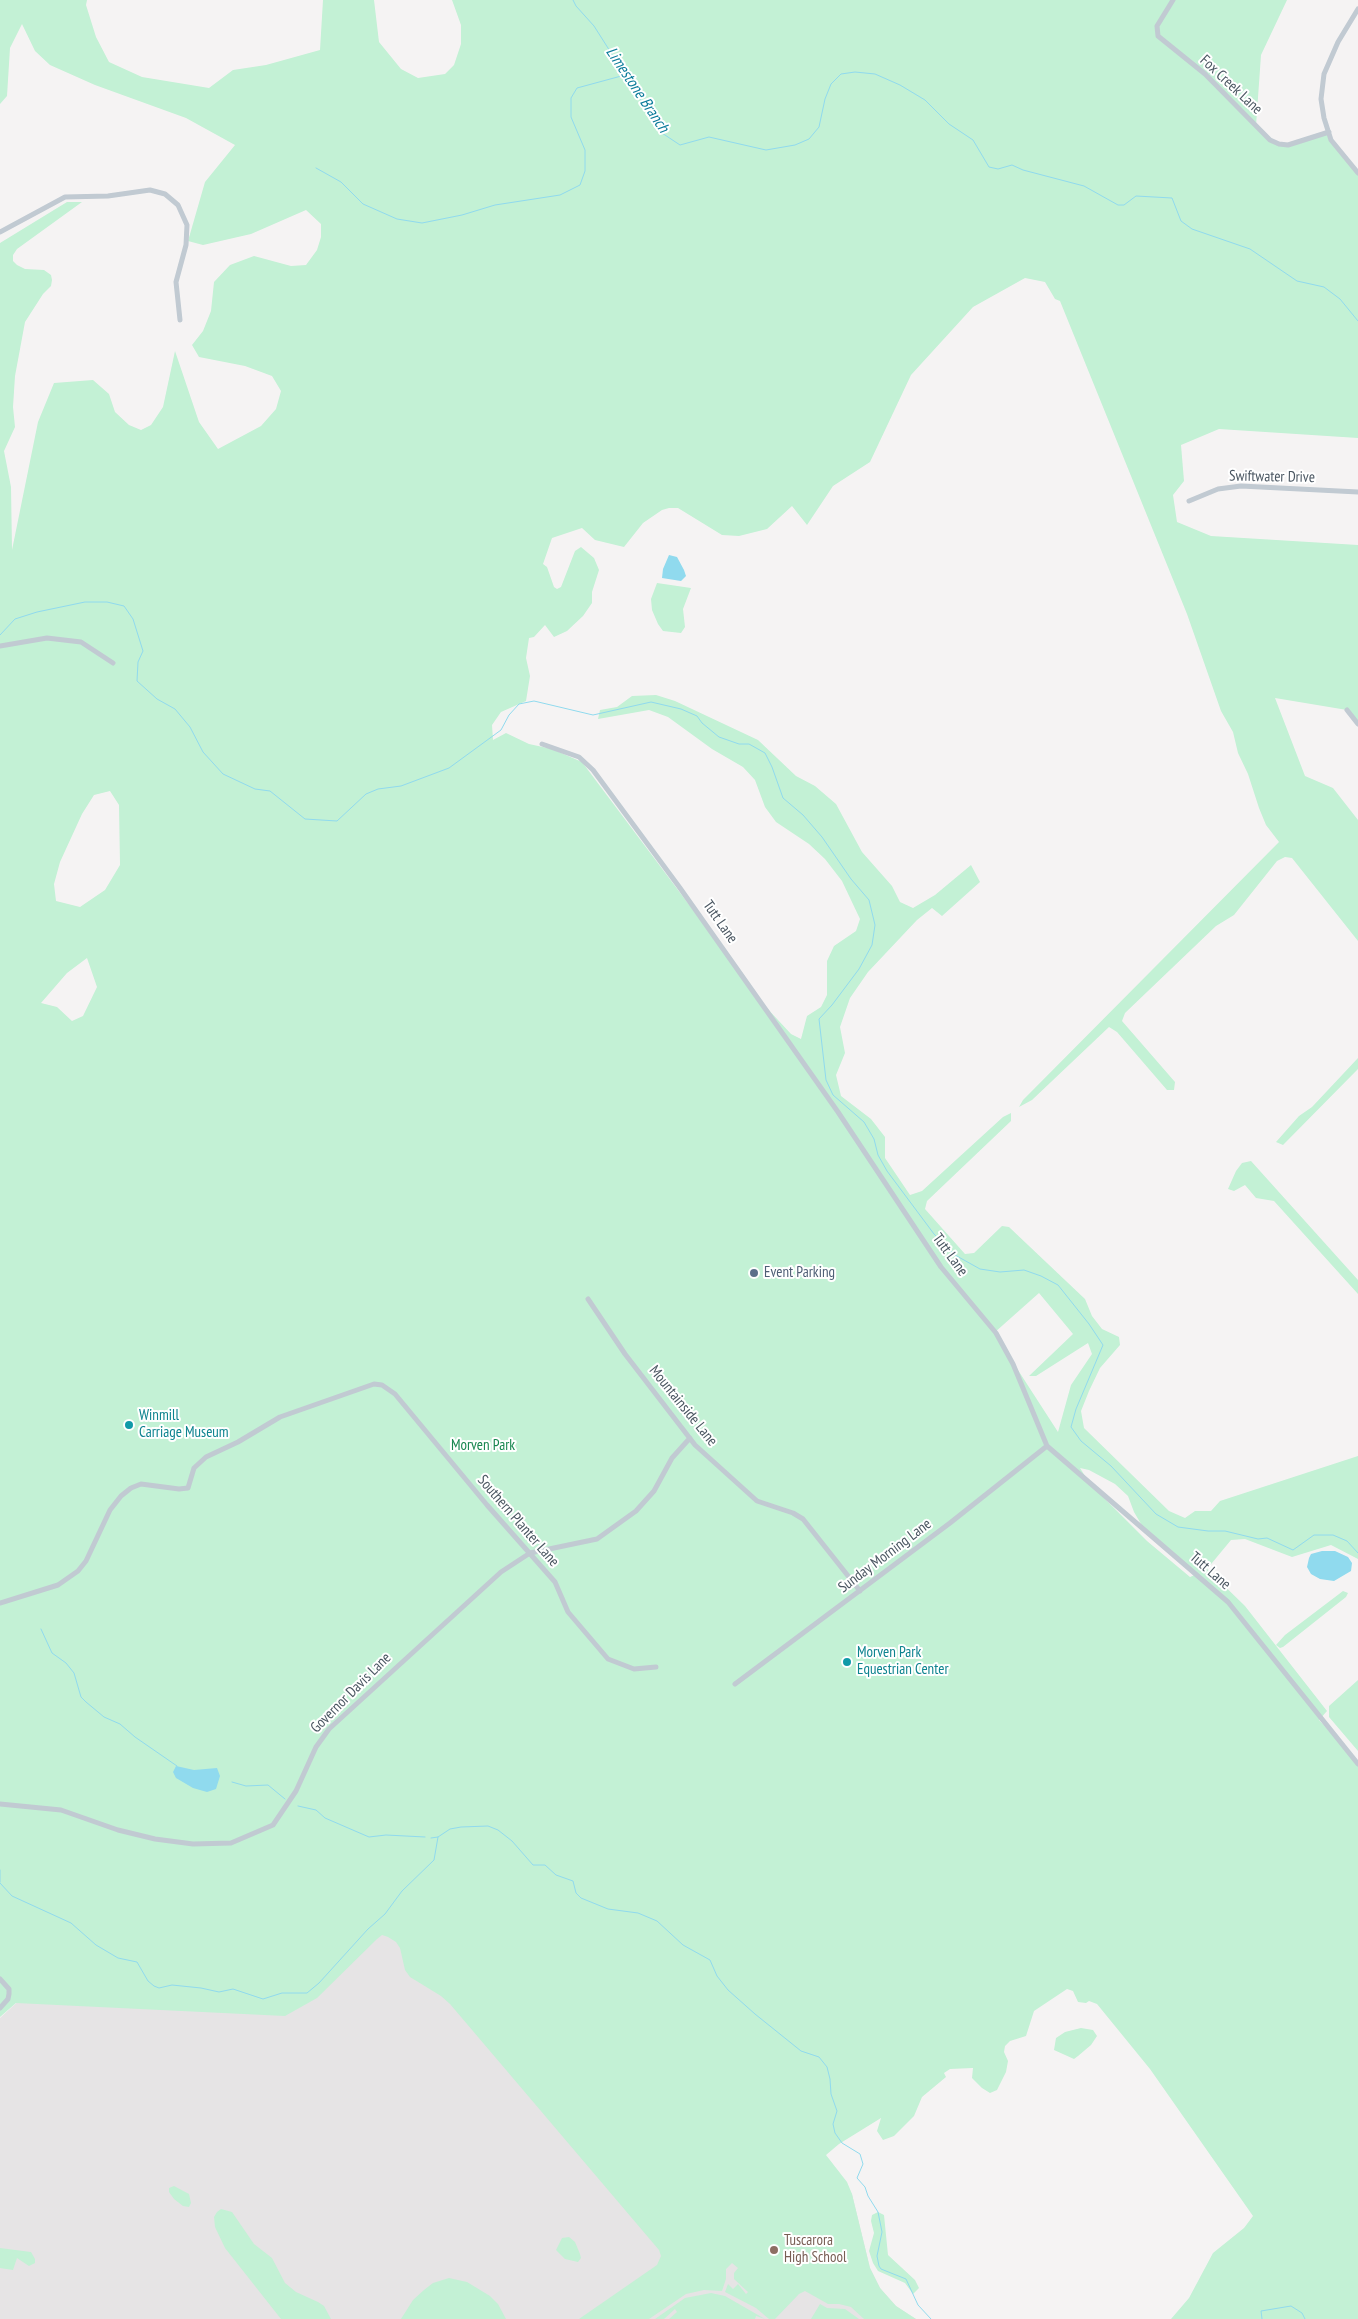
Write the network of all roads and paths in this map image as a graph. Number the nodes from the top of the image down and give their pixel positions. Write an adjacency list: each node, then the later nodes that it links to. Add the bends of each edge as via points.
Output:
1 (1173, 0): 3 (street, Fox Creek Lane, via 1157,26 1158,36 1205,74 1270,140 1288,145)
2 (1358, 9): 3 (street, via 1324,74 1322,99)
3 (1329, 132): 4 (street, via 1340,153)
4 (1358, 173)
5 (0, 232): 6 (street, via 65,197 150,190 165,194 178,206 187,225 186,245 176,282)
6 (180, 320)
7 (1358, 492): 8 (street, Swiftwater Drive, via 1241,486 1218,489)
8 (1188, 501)
9 (0, 646): 10 (street, via 47,638 81,642)
10 (113, 663)
11 (1347, 710): 12 (street)
12 (1358, 724)
13 (542, 744): 16 (street, Tutt Lane, via 579,757 593,770 680,888 941,1267 996,1333 1013,1364)
14 (588, 1299): 15 (street, Mountainside Lane, via 625,1354)
15 (690, 1438): 17 (street, Governor Davis Lane, via 672,1458 647,1501 608,1533 584,1543); 18 (street, Mountainside Lane, via 757,1501 803,1519)
16 (1047, 1446): 18 (street, Sunday Morning Lane); 22 (street, Tutt Lane, via 1228,1602)
17 (530, 1553): 19 (street, Southern Planter Lane, via 395,1394 382,1385 368,1384 280,1417 206,1457 194,1468 188,1488 141,1484 132,1488 110,1510 86,1561 78,1570 58,1585); 20 (street, Southern Planter Lane, via 555,1582 568,1612 608,1659 634,1669); 23 (street, Governor Davis Lane, via 487,1582 329,1728 284,1812 273,1825 251,1836 232,1843 193,1844 127,1832 61,1810)
18 (860, 1591): 21 (street, Sunday Morning Lane)
19 (0, 1603)
20 (656, 1667)
21 (736, 1684)
22 (1358, 1764)
23 (0, 1804)
24 (0, 1979): 25 (street, via 9,1989 9,1994)
25 (0, 2008)

